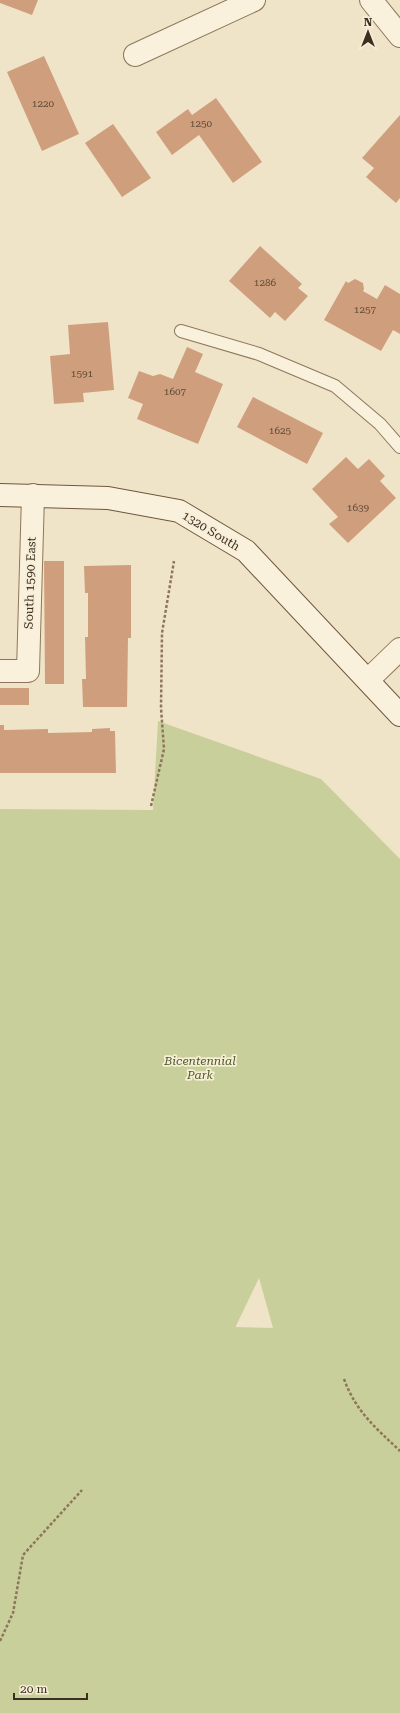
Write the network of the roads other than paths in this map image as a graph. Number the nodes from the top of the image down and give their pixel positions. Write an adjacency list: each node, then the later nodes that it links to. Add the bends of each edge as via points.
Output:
1 (254, 0): 4 (street)
2 (371, 0): 3 (street)
3 (400, 36)
4 (135, 55)
5 (181, 331): 6 (lane, via 259,354 335,386 380,424)
6 (400, 447)
7 (0, 495): 8 (street, 1320 South)
8 (33, 495): 10 (street, South 1590 East, via 28,672); 11 (street, 1320 South, via 108,498 179,511 246,551)
9 (400, 649): 11 (street)
10 (0, 672)
11 (368, 680): 12 (street, 1320 South)
12 (400, 715)

